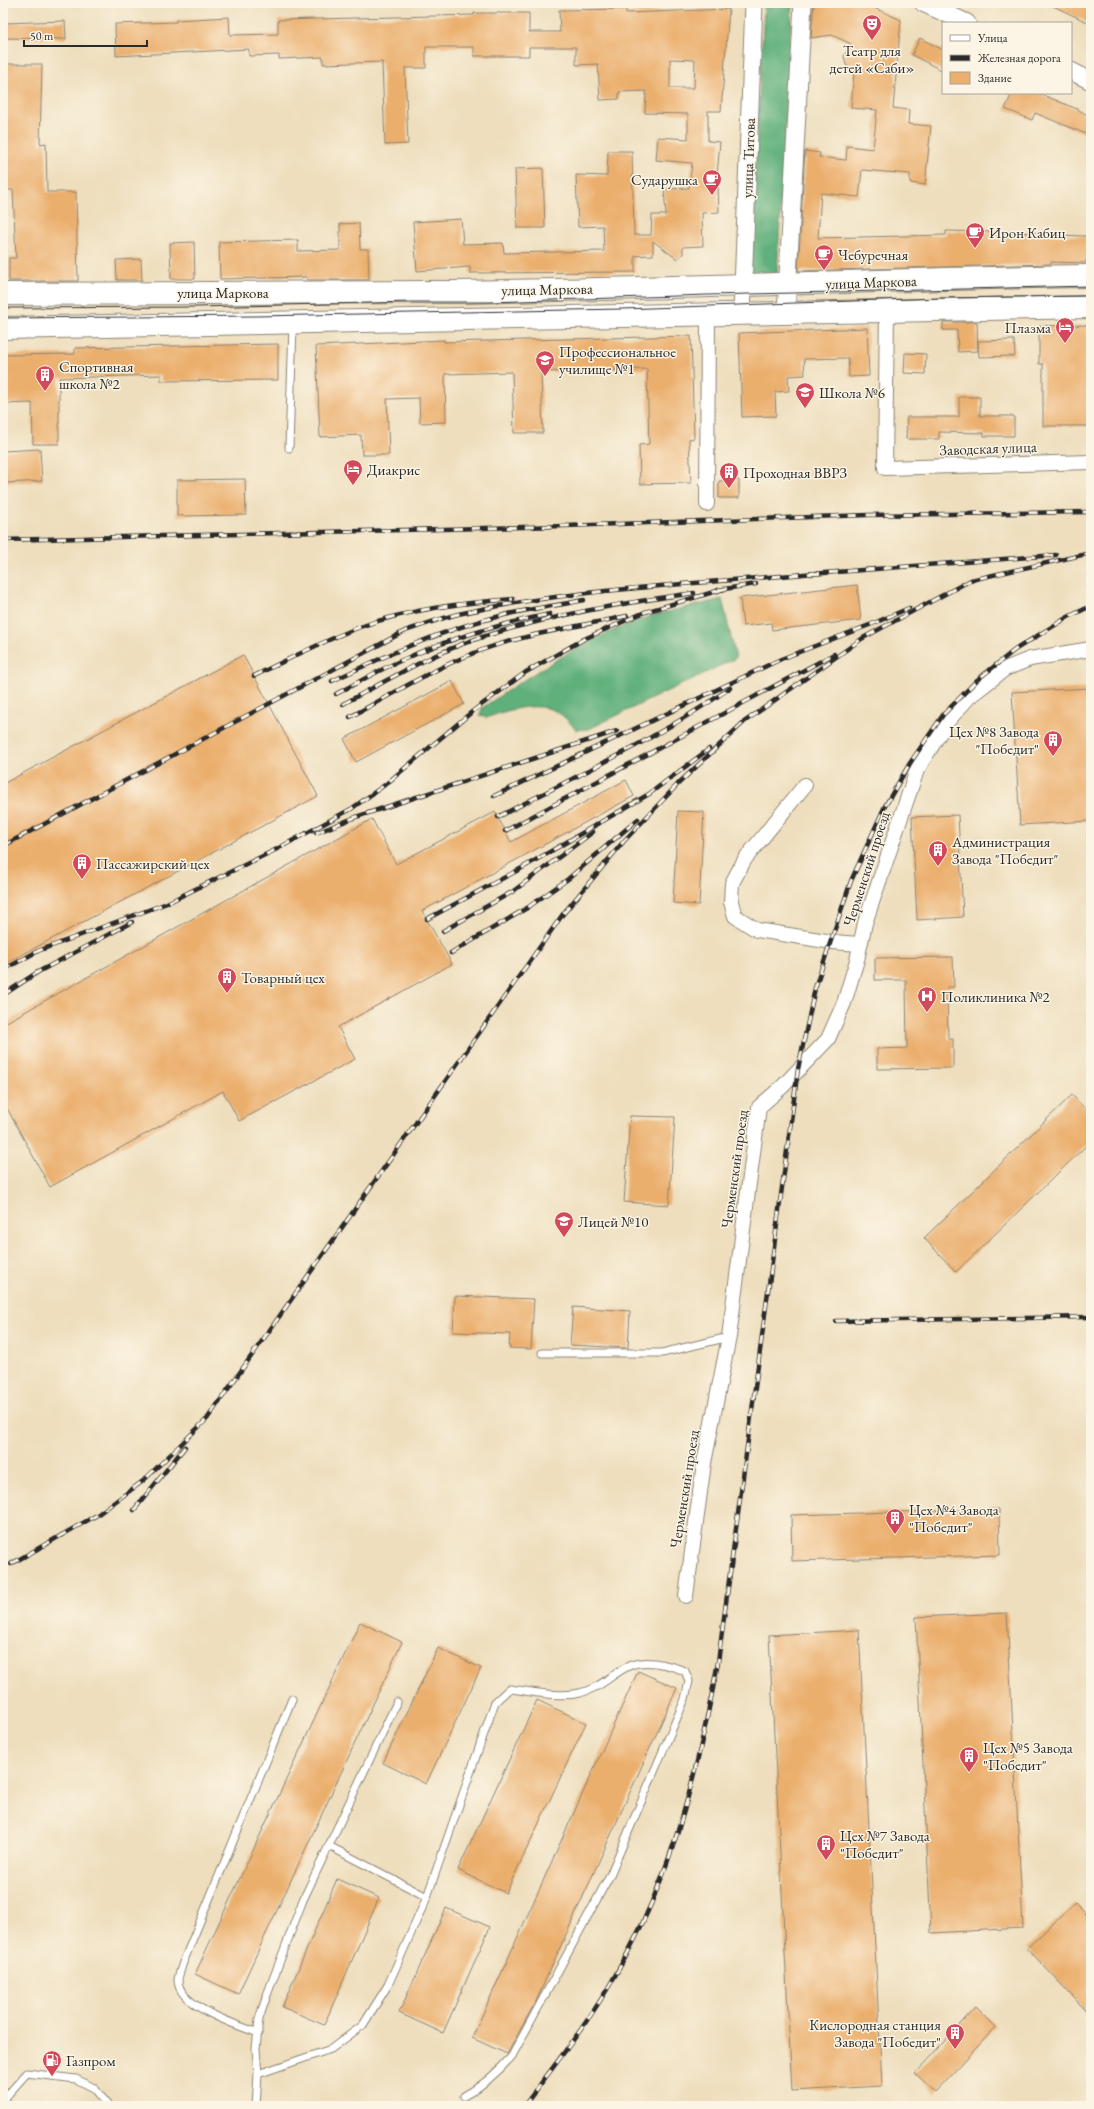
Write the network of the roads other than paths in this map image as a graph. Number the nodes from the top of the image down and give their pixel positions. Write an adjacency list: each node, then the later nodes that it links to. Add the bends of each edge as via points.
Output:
1 (754, 3): 8 (street, улица Титова)
2 (803, 3): 9 (street)
3 (924, 3): 4 (street)
4 (965, 22)
5 (1072, 72): 6 (street)
6 (1091, 81)
7 (1091, 276): 9 (main road, улица Маркова)
8 (743, 285): 9 (main road, улица Маркова); 10 (main road, улица Маркова, via 442,292); 15 (street, улица Титова)
9 (787, 285): 13 (street)
10 (3, 294)
11 (1091, 307): 12 (main road, улица Маркова)
12 (887, 311): 13 (main road, улица Маркова); 19 (street, Заводская улица, via 885,468)
13 (786, 313): 15 (main road, улица Маркова)
14 (708, 314): 15 (main road, улица Маркова); 16 (main road, улица Маркова); 20 (street)
15 (742, 314)
16 (293, 323): 17 (main road, улица Маркова); 18 (lane)
17 (3, 328)
18 (288, 448)
19 (1091, 462)
20 (707, 504)
21 (1091, 649): 23 (street, Черменский проезд, via 1030,659 1005,669 969,697 946,723 917,770 864,923)
22 (805, 785): 23 (street, via 745,859 732,884 731,902 735,916 757,930)
23 (860, 944): 24 (street, Черменский проезд, via 844,1003 828,1039 759,1107)
24 (729, 1337): 25 (lane, via 662,1353); 26 (street, Черменский проезд, via 704,1463)
25 (542, 1353)
26 (686, 1596)
27 (292, 1700): 31 (lane, via 178,1981 184,1995 206,2012)
28 (397, 1702): 29 (lane)
29 (329, 1846): 30 (lane); 31 (lane, via 266,1995 259,2019)
30 (427, 1897): 32 (lane, via 388,1985 363,2025 331,2049); 33 (lane, via 495,1702 509,1689 558,1694 578,1693 599,1687 631,1665 649,1662 685,1671 689,1681 685,1699 610,1875 512,2056 481,2086)
31 (258, 2034): 32 (lane)
32 (258, 2074): 36 (lane)
33 (464, 2096)
34 (3, 2100): 35 (lane, via 27,2073 76,2079 94,2088)
35 (109, 2106)
36 (256, 2106)

